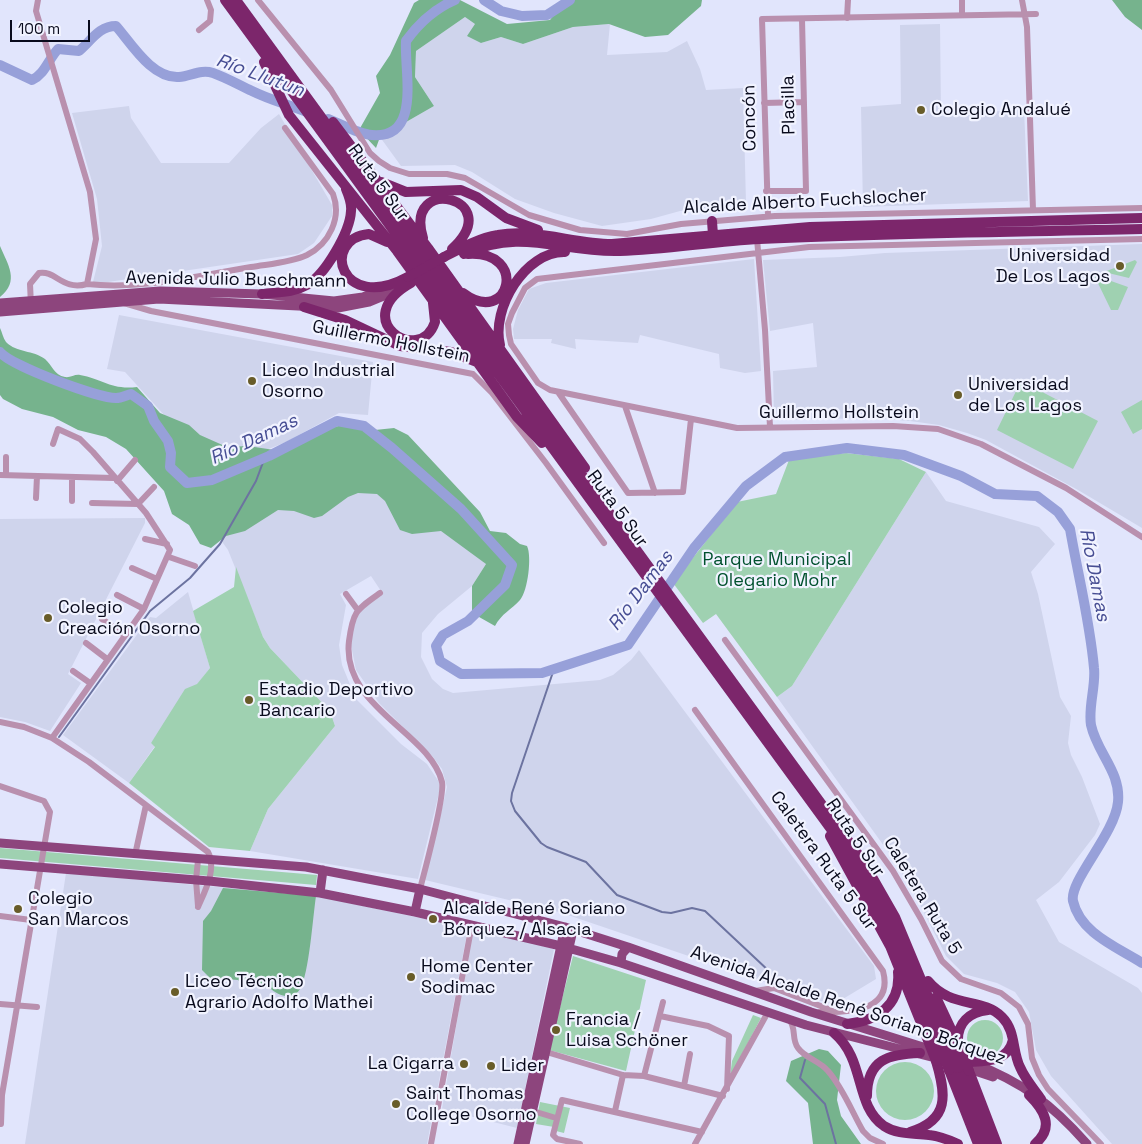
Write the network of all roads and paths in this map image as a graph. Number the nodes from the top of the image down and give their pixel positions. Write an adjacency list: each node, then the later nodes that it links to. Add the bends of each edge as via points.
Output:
1 (38, 0): 41 (street, via 36,11 90,192 96,239)
2 (207, 0): 14 (street, via 211,10 210,21)
3 (225, 0): 15 (highway, Ruta 5 Sur)
4 (236, 0): 15 (highway, Ruta 5 Sur)
5 (258, 0): 27 (street, Alcalde Alberto Fuchslocher, via 331,90 370,153 385,165 402,173 422,176 447,174 465,178 524,213 580,230 627,234)
6 (848, 0): 13 (street)
7 (962, 0): 11 (street)
8 (1022, 0): 9 (street)
9 (1023, 14): 10 (street); 11 (street); 23 (street, via 1028,27)
10 (1036, 14)
11 (962, 15): 13 (street)
12 (802, 18): 13 (street); 16 (street, Placilla); 17 (street, Concón, via 762,19)
13 (847, 18)
14 (199, 30)
15 (260, 41): 19 (highway, via 289,115); 20 (highway, via 302,82); 67 (highway, Ruta 5 Sur); 71 (highway, Ruta 5 Sur)
16 (804, 102): 17 (street); 21 (street, Placilla, via 806,191)
17 (764, 103): 21 (street, Concón)
18 (285, 128): 41 (street, via 336,203 333,226 317,249 296,259 199,276 139,284)
19 (338, 175): 35 (highway); 44 (highway, via 349,195 351,216 326,269 302,288)
20 (374, 177): 33 (highway, via 406,192 449,189 466,192 513,221); 34 (highway)
21 (766, 191): 24 (street, Concón)
22 (1142, 208): 23 (street, Alcalde Alberto Fuchslocher)
23 (1033, 210): 24 (street, Alcalde Alberto Fuchslocher)
24 (768, 216): 27 (street, Alcalde Alberto Fuchslocher)
25 (1142, 218): 26 (highway, Alcalde Alberto Fuchslocher)
26 (1050, 220): 29 (highway, Alcalde Alberto Fuchslocher, via 810,227); 30 (highway, via 1043,223)
27 (712, 221): 29 (highway)
28 (1142, 229): 30 (highway, Alcalde Alberto Fuchslocher)
29 (714, 235): 33 (highway, Alcalde Alberto Fuchslocher, via 625,244)
30 (1038, 236): 31 (highway, Alcalde Alberto Fuchslocher); 32 (street, Alcalde Alberto Fuchslocher); 37 (street, Alcalde Alberto Fuchslocher)
31 (756, 239): 36 (highway, Alcalde Alberto Fuchslocher); 37 (street)
32 (1142, 239)
33 (565, 240): 39 (highway, Alcalde Alberto Fuchslocher, via 525,233 500,234 477,241)
34 (428, 248): 39 (highway, via 420,227 423,211 437,199 457,201 466,212 468,229); 42 (highway)
35 (398, 251): 43 (highway, via 381,238 364,235 352,240 342,256 345,273 356,284); 45 (highway)
36 (589, 251): 38 (highway, Alcalde Alberto Fuchslocher, via 515,240 493,243); 54 (highway, via 552,253 529,267 500,314 497,332)
37 (758, 252): 56 (street, Alcalde Alberto Fuchslocher, via 534,280 525,288 512,313 509,335 511,344); 60 (street)
38 (460, 256): 39 (highway, Alcalde Alberto Fuchslocher); 42 (highway, via 475,254 493,258 504,268 507,283 499,298 485,303 474,300)
39 (446, 260): 40 (highway, Alcalde Alberto Fuchslocher, bridge)
40 (410, 280): 43 (highway, Avenida Julio Buschmann)
41 (87, 284): 50 (street, via 69,285 48,273 39,273 30,284)
42 (455, 286): 54 (highway)
43 (396, 287): 44 (main road, Avenida Julio Buschmann, via 334,301); 45 (highway, via 385,316 391,331 404,340 422,338 434,325 435,313); 51 (main road, Avenida Julio Buschmann, via 388,296 358,305)
44 (262, 294): 50 (main road, Avenida Julio Buschmann, via 160,291)
45 (429, 295): 55 (highway)
46 (159, 299): 47 (main road, Avenida Julio Buschmann); 51 (main road, Avenida Julio Buschmann); 52 (street)
47 (117, 301): 50 (main road, Avenida Julio Buschmann); 52 (street, Guillermo Hollstein)
48 (0, 303): 49 (main road, Avenida Julio Buschmann)
49 (21, 305): 50 (main road, Avenida Julio Buschmann); 53 (main road, Avenida Julio Buschmann)
50 (31, 305)
51 (304, 307): 55 (highway, via 345,320 400,346 451,352)
52 (151, 311): 78 (street, Guillermo Hollstein, via 473,374 480,378 522,432)
53 (0, 312)
54 (501, 351): 71 (highway, via 579,457)
55 (478, 362): 67 (highway, via 517,417)
56 (544, 386): 57 (street, Guillermo Hollstein)
57 (558, 392): 58 (street, Guillermo Hollstein); 70 (street, via 628,493)
58 (625, 406): 59 (street, Guillermo Hollstein); 70 (street)
59 (691, 419): 60 (street, Guillermo Hollstein, via 737,428); 70 (street, via 682,492)
60 (770, 427): 76 (street, Guillermo Hollstein, via 938,429 981,444 1066,488)
61 (53, 444): 68 (street, via 58,429 80,439)
62 (6, 457): 64 (street)
63 (135, 460): 68 (street)
64 (3, 475): 65 (street)
65 (37, 476): 66 (street); 72 (street)
66 (72, 477): 68 (street); 73 (street)
67 (575, 478): 83 (highway, Ruta 5 Sur)
68 (116, 479): 75 (street)
69 (154, 487): 75 (street)
70 (655, 493)
71 (599, 496): 83 (highway, Ruta 5 Sur)
72 (36, 498)
73 (72, 501)
74 (92, 503): 75 (street)
75 (138, 504): 79 (street)
76 (1142, 537)
77 (145, 539): 79 (street)
78 (604, 543)
79 (167, 544): 80 (street)
80 (169, 557): 81 (street); 84 (street)
81 (195, 566)
82 (132, 568): 84 (street)
83 (650, 574): 91 (highway, Ruta 5 Sur)
84 (157, 579): 88 (street)
85 (380, 593): 89 (street)
86 (346, 594): 89 (street)
87 (117, 595): 88 (street)
88 (144, 609): 92 (street)
89 (357, 609): 114 (street, via 349,648 353,672 379,709 432,760 443,783)
90 (102, 619): 92 (street)
91 (684, 620): 103 (highway, Ruta 5 Sur); 121 (highway, Ruta 5 Sur, via 863,861)
92 (124, 635): 95 (street)
93 (725, 640): 178 (street, Caletera Ruta 5, via 892,872 942,961 961,979 1001,993 1019,1007 1028,1024 1032,1058 1039,1075 1048,1089)
94 (86, 643): 95 (street)
95 (107, 659): 97 (street)
96 (73, 671): 97 (street)
97 (90, 683): 100 (street)
98 (695, 710): 135 (street, Caletera Ruta 5 Sur, via 881,967 884,983 877,1000 860,1009)
99 (0, 722): 100 (street)
100 (52, 738): 102 (street)
101 (0, 786): 105 (street, via 46,803 50,812)
102 (146, 805): 106 (street); 108 (street, via 208,852)
103 (826, 821): 124 (highway, via 838,854); 140 (highway, Ruta 5 Sur, via 879,907)
104 (0, 843): 105 (main road, Avenida Alcalde René Soriano Bórquez)
105 (43, 848): 106 (main road, Avenida Alcalde René Soriano Bórquez); 110 (street)
106 (135, 855): 107 (main road, Avenida Alcalde René Soriano Bórquez)
107 (198, 860): 108 (main road, Avenida Alcalde René Soriano Bórquez); 112 (street)
108 (211, 861): 111 (main road, Avenida Alcalde René Soriano Bórquez); 113 (street)
109 (0, 864): 110 (main road, Avenida Alcalde René Soriano Bórquez)
110 (39, 867): 112 (main road, Avenida Alcalde René Soriano Bórquez); 118 (street)
111 (323, 870): 114 (main road, Avenida Alcalde René Soriano Bórquez); 115 (main road)
112 (196, 880): 113 (main road, Avenida Alcalde René Soriano Bórquez); 113 (street, via 198,907)
113 (209, 881): 115 (main road, Avenida Alcalde René Soriano Bórquez)
114 (420, 889): 116 (main road); 120 (main road, Avenida Alcalde René Soriano Bórquez)
115 (320, 893): 116 (main road, Avenida Alcalde René Soriano Bórquez)
116 (415, 912): 119 (main road, Avenida Alcalde René Soriano Bórquez)
117 (0, 916): 118 (street)
118 (31, 920): 130 (street)
119 (472, 924): 123 (main road, Avenida Alcalde René Soriano Bórquez); 165 (street)
120 (569, 928): 122 (main road, Avenida Alcalde René Soriano Bórquez); 123 (main road)
121 (901, 929): 126 (highway); 140 (highway, Ruta 5 Sur)
122 (628, 947): 125 (main road, via 622,954); 127 (main road, Avenida Alcalde René Soriano Bórquez)
123 (565, 948): 125 (main road, Avenida Alcalde René Soriano Bórquez); 145 (main road)
124 (896, 961): 138 (highway, via 898,985 892,1003 874,1017); 164 (highway, bridge, via 936,1061 944,1090 941,1108 933,1119 924,1126)
125 (621, 964): 133 (main road, Avenida Alcalde René Soriano Bórquez)
126 (928, 981): 132 (highway, via 948,998); 144 (highway)
127 (751, 991): 134 (main road, Avenida Alcalde René Soriano Bórquez); 135 (street, Caletera Ruta 5 Sur, via 774,988)
128 (663, 1002): 136 (street)
129 (0, 1004): 130 (street)
130 (17, 1005): 131 (street); 161 (street, via 2,1095)
131 (37, 1007)
132 (994, 1010): 143 (highway, via 1008,1024); 144 (highway, via 975,1012 966,1018)
133 (768, 1012): 134 (main road); 137 (main road, Avenida Alcalde René Soriano Bórquez); 153 (street)
134 (811, 1012): 135 (street, Caletera Ruta 5 Sur); 138 (main road, Avenida Alcalde René Soriano Bórquez)
135 (836, 1012)
136 (660, 1016): 151 (street); 153 (street, via 708,1026 729,1036)
137 (788, 1019): 139 (main road, Avenida Alcalde René Soriano Bórquez); 142 (street)
138 (847, 1024): 148 (main road, Avenida Alcalde René Soriano Bórquez)
139 (806, 1025): 141 (main road, Avenida Alcalde René Soriano Bórquez); 142 (street)
140 (938, 1032): 148 (highway, Ruta 5 Sur, bridge)
141 (834, 1033): 146 (main road, Avenida Alcalde René Soriano Bórquez); 157 (highway, via 854,1058)
142 (795, 1036): 170 (street, via 799,1050 822,1064 834,1078 863,1131)
143 (1013, 1036): 149 (highway, via 1010,1048 1001,1057); 156 (highway, via 1020,1068)
144 (957, 1042): 149 (highway, bridge)
145 (542, 1051): 150 (street); 158 (main road)
146 (920, 1053): 148 (main road, Avenida Alcalde René Soriano Bórquez); 157 (highway, via 895,1054 876,1066 868,1082)
147 (690, 1054): 152 (street)
148 (951, 1064): 149 (main road, Avenida Alcalde René Soriano Bórquez); 154 (main road, Avenida Alcalde René Soriano Bórquez, via 995,1078); 172 (highway, Ruta 5 Sur); 173 (highway, Ruta 5 Sur)
149 (970, 1066): 156 (main road, Avenida Alcalde René Soriano Bórquez, via 1016,1082); 162 (highway)
150 (623, 1075): 151 (street); 159 (street)
151 (644, 1076): 152 (street)
152 (684, 1086): 155 (street)
153 (727, 1089): 155 (street)
154 (1029, 1095): 156 (main road, Avenida Alcalde René Soriano Bórquez); 176 (highway, via 1041,1106 1046,1119 1045,1131)
155 (723, 1096): 163 (street)
156 (1042, 1099): 177 (main road)
157 (868, 1107): 164 (highway, via 881,1123)
158 (530, 1109): 160 (street); 166 (main road); 167 (main road)
159 (615, 1111): 160 (street, via 563,1100); 163 (street)
160 (556, 1118): 168 (street, via 554,1137)
161 (1, 1124)
162 (990, 1126): 174 (highway); 175 (highway)
163 (702, 1132): 169 (street)
164 (901, 1133): 171 (highway, via 931,1135)
165 (431, 1144)
166 (518, 1144)
167 (525, 1144)
168 (580, 1144)
169 (695, 1144)
170 (883, 1144)
171 (958, 1144)
172 (978, 1144)
173 (988, 1144)
174 (997, 1144)
175 (1004, 1144)
176 (1035, 1144)
177 (1087, 1144)
178 (1101, 1144)

